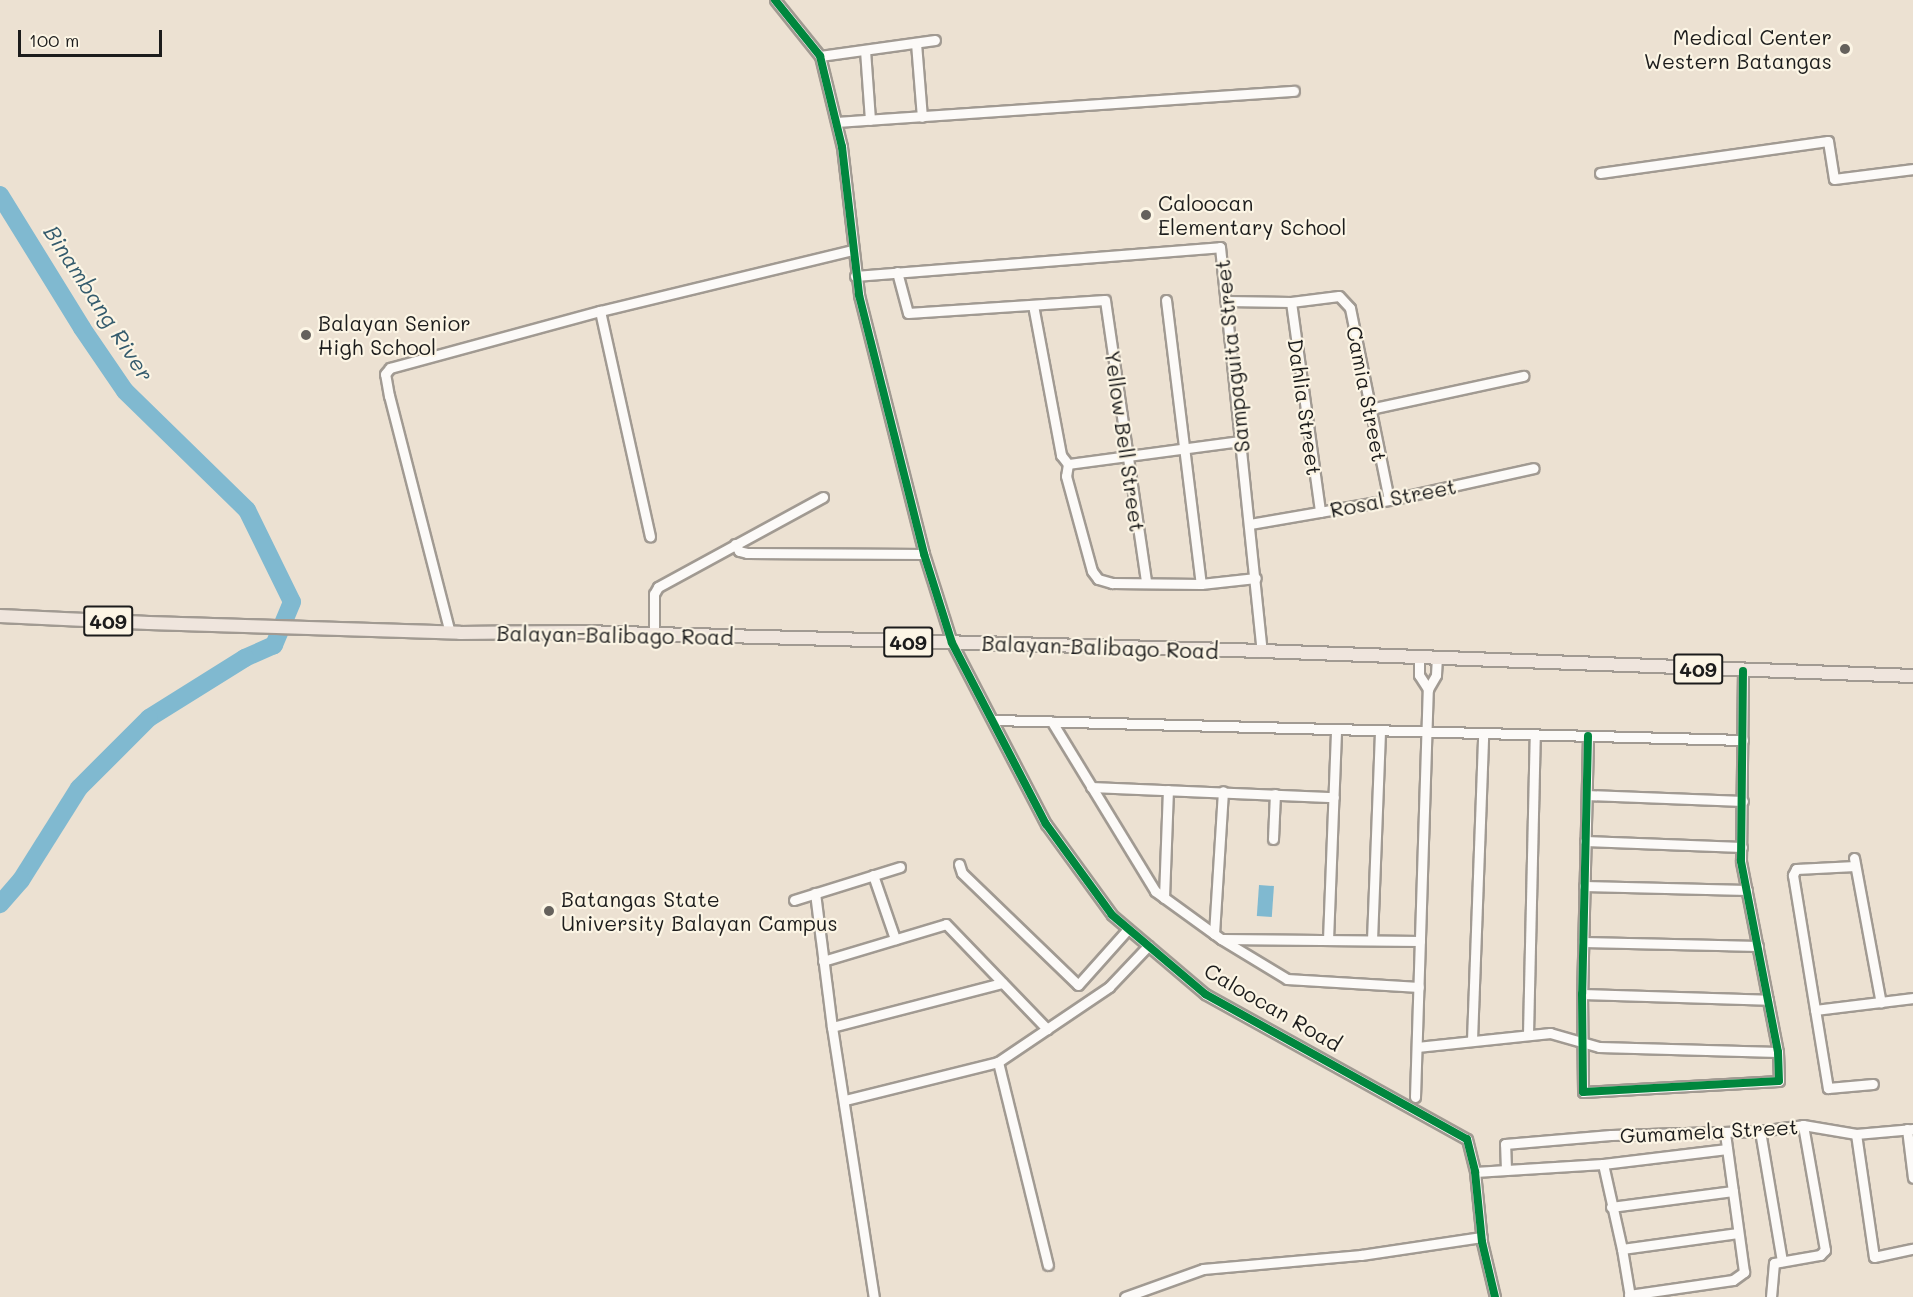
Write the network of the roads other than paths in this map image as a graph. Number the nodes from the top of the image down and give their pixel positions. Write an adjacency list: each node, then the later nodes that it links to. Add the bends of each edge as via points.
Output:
1 (775, 0): 5 (street)
2 (935, 40): 3 (street)
3 (916, 43): 4 (street); 7 (street)
4 (865, 50): 5 (street); 8 (street)
5 (820, 56): 9 (street, Caloocan Road)
6 (1294, 91): 7 (street)
7 (922, 117): 8 (street)
8 (870, 120): 9 (street)
9 (837, 122): 12 (street, Caloocan Road)
10 (1913, 169): 11 (street, via 1834,179 1828,141)
11 (1600, 173)
12 (852, 250): 14 (street, Caloocan Road); 19 (street)
13 (897, 272): 14 (street, Sampaguita Street); 16 (street, Sampaguita Street, via 1220,247); 18 (street, via 908,313)
14 (855, 276): 33 (street, Caloocan Road)
15 (1166, 300): 23 (street)
16 (1226, 301): 17 (street, Camia Street); 22 (street, Sampaguita Street)
17 (1291, 302): 21 (street, Camia Street, via 1339,297 1350,308); 29 (street, Dahlia Street)
18 (1033, 305): 24 (street, Yellow Bell Street, via 1105,300); 25 (street, via 1061,455)
19 (600, 311): 31 (street); 38 (street, via 390,368 385,375)
20 (1522, 376): 21 (street)
21 (1370, 409): 28 (street, Camia Street)
22 (1241, 441): 23 (street); 30 (street, Sampaguita Street)
23 (1184, 449): 24 (street); 36 (street)
24 (1127, 455): 25 (street); 35 (street, Yellow Bell Street)
25 (1068, 464): 35 (street, via 1066,476 1092,571 1098,579 1112,583)
26 (1534, 468): 28 (street, Rosal Street)
27 (823, 497): 32 (street)
28 (1389, 500): 29 (street, Rosal Street)
29 (1320, 512): 30 (street, Rosal Street)
30 (1250, 524): 34 (street, Sampaguita Street)
31 (650, 537)
32 (735, 544): 33 (street, via 747,554); 39 (street, via 658,587 654,594)
33 (924, 554): 40 (street, Caloocan Road)
34 (1256, 578): 36 (street); 41 (street, Sampaguita Street)
35 (1146, 581): 36 (street)
36 (1201, 584)
37 (0, 616): 38 (main road, Balayan-Balibago Road / 409)
38 (450, 633): 39 (main road, Balayan-Balibago Road / 409)
39 (654, 634): 40 (main road, Balayan-Balibago Road / 409)
40 (952, 643): 41 (main road, Balayan-Balibago Road / 409); 74 (street, Caloocan Road, via 1047,824 1112,915)
41 (1262, 651): 42 (main road, Balayan-Balibago Road / 409)
42 (1419, 657): 43 (main road, Balayan-Balibago Road / 409); 46 (street, via 1419,675)
43 (1437, 657): 44 (main road, Balayan-Balibago Road / 409); 46 (street, via 1436,675)
44 (1743, 671): 45 (main road, Balayan-Balibago Road / 409); 55 (street)
45 (1913, 676)
46 (1428, 689): 51 (street)
47 (996, 720): 48 (street)
48 (1052, 722): 49 (street); 56 (street)
49 (1336, 729): 50 (street); 61 (street)
50 (1380, 730): 51 (street); 78 (street)
51 (1427, 732): 52 (street); 79 (street)
52 (1483, 733): 53 (street); 94 (street)
53 (1535, 734): 54 (street); 93 (street)
54 (1588, 736): 55 (street); 60 (street)
55 (1743, 740): 62 (street)
56 (1091, 788): 57 (street); 72 (street, via 1155,891)
57 (1168, 790): 58 (street); 72 (street)
58 (1223, 791): 59 (street); 75 (street)
59 (1275, 794): 61 (street); 63 (street)
60 (1587, 795): 62 (street); 64 (street)
61 (1334, 797): 77 (street)
62 (1743, 801): 65 (street)
63 (1273, 838)
64 (1585, 841): 65 (street); 69 (street)
65 (1742, 847): 70 (street)
66 (959, 864): 74 (street, via 962,873 1078,985)
67 (900, 867): 68 (street)
68 (873, 875): 71 (street); 76 (street)
69 (1584, 886): 70 (street); 80 (street)
70 (1747, 890): 82 (street)
71 (815, 893): 73 (street); 83 (street)
72 (1164, 898): 75 (street)
73 (794, 900)
74 (1128, 929): 81 (street, Caloocan Road)
75 (1217, 936): 77 (street); 85 (street, via 1287,979)
76 (895, 939): 83 (street); 84 (street, via 946,924)
77 (1328, 940): 78 (street)
78 (1372, 940): 79 (street)
79 (1420, 941): 85 (street)
80 (1583, 942): 82 (street); 86 (street)
81 (1148, 945): 92 (street, via 1109,987); 110 (street, Caloocan Road, via 1205,994 1467,1139)
82 (1758, 946): 88 (street)
83 (823, 961): 91 (street)
84 (1002, 983): 91 (street); 92 (street)
85 (1419, 987): 96 (street)
86 (1582, 994): 88 (street); 95 (street)
87 (1913, 999): 89 (street)
88 (1768, 1000): 97 (street)
89 (1881, 1003): 90 (street); 90 (street, via 1854,862 1796,869 1793,875)
90 (1815, 1010): 99 (street, via 1828,1088)
91 (832, 1028): 101 (street)
92 (1047, 1029): 98 (street)
93 (1528, 1034): 94 (street); 95 (street, via 1550,1033)
94 (1472, 1040): 96 (street)
95 (1582, 1042): 97 (street, via 1599,1047); 97 (street, via 1582,1092 1779,1082)
96 (1417, 1047): 100 (street)
97 (1778, 1052)
98 (998, 1062): 101 (street); 119 (street)
99 (1873, 1084)
100 (1415, 1097)
101 (845, 1100): 121 (street)
102 (1803, 1125): 104 (street, Gumamela Street); 106 (street, Gumamela Street); 118 (street, via 1825,1250)
103 (1910, 1129): 106 (street, Gumamela Street); 111 (street)
104 (1760, 1131): 105 (street, Gumamela Street); 118 (street)
105 (1725, 1133): 107 (street); 109 (street, Gumamela Street, via 1611,1135 1505,1144)
106 (1856, 1134): 117 (street, via 1874,1257)
107 (1727, 1149): 108 (street); 112 (street)
108 (1603, 1164): 109 (street); 113 (street)
109 (1506, 1170): 110 (street)
110 (1475, 1172): 115 (street, Caloocan Road)
111 (1913, 1178)
112 (1733, 1191): 113 (street); 114 (street)
113 (1611, 1207): 116 (street)
114 (1738, 1233): 116 (street); 120 (street, via 1744,1272 1733,1280)
115 (1482, 1237): 122 (street, via 1361,1255 1203,1269); 123 (street, Caloocan Road)
116 (1622, 1249): 120 (street)
117 (1913, 1249)
118 (1782, 1261): 124 (street, via 1774,1263)
119 (1048, 1265)
120 (1629, 1296)
121 (874, 1297)
122 (1125, 1297)
123 (1495, 1297)
124 (1771, 1297)

